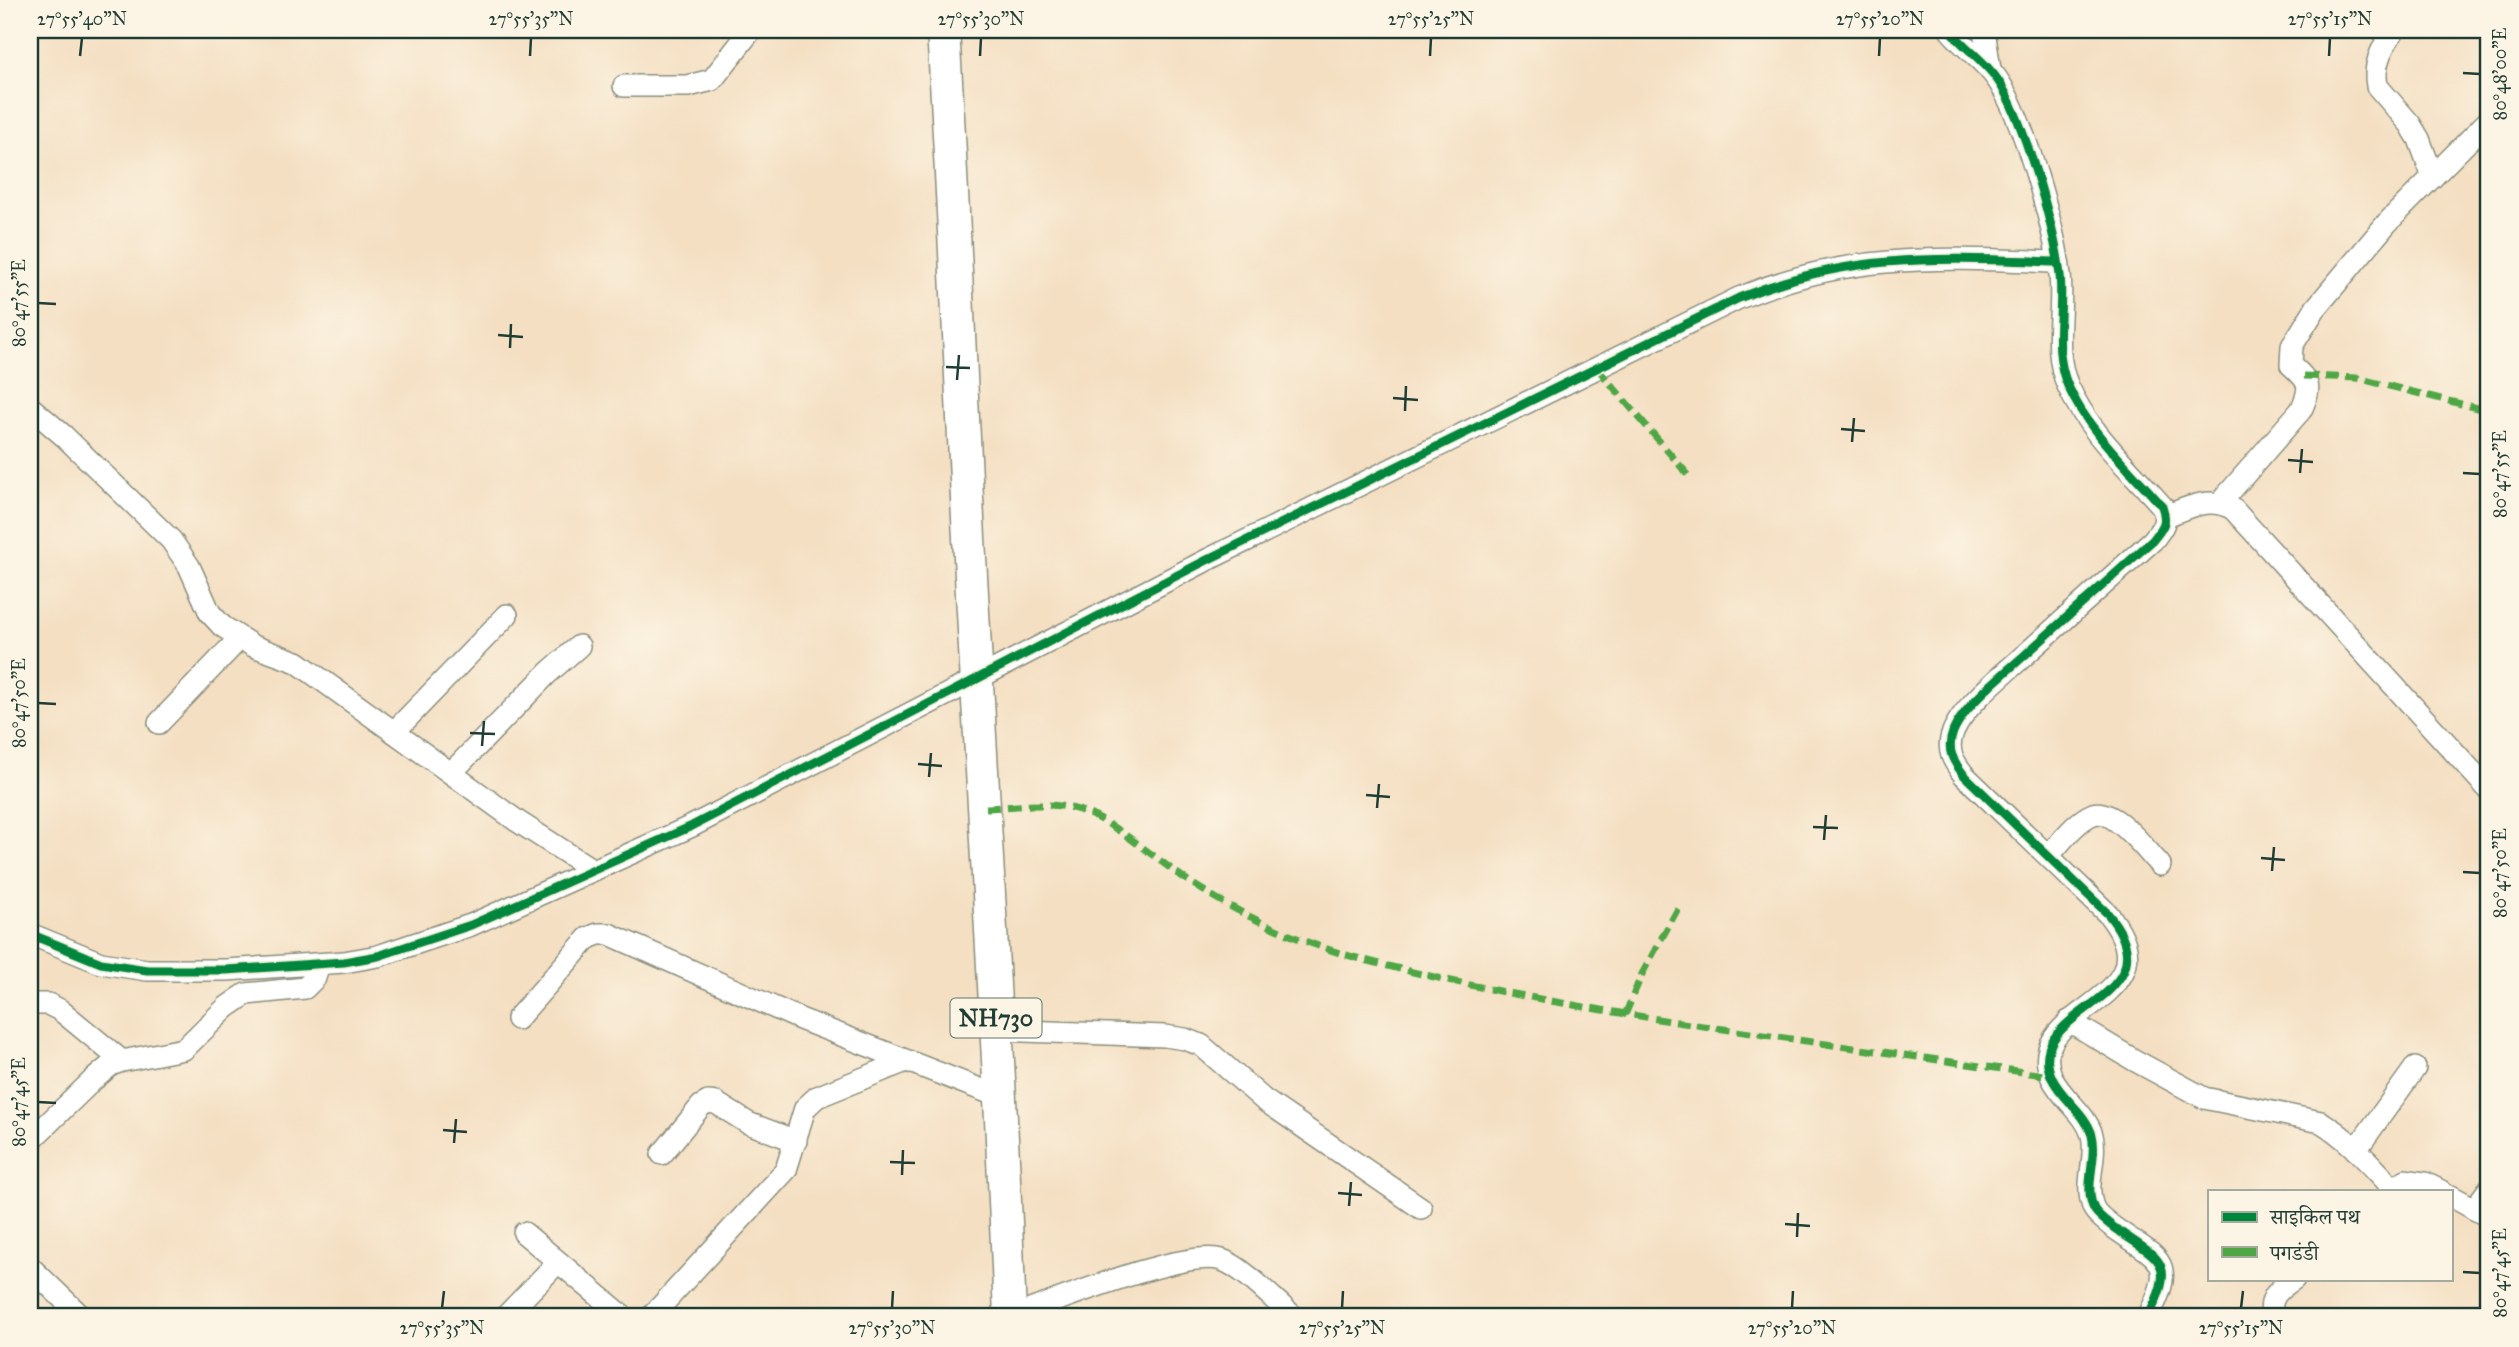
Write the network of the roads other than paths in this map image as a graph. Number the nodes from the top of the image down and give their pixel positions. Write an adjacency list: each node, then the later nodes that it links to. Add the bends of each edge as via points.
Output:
1 (751, 30): 7 (street, via 712,80 688,86)
2 (1950, 30): 6 (street)
3 (1984, 30): 6 (street)
4 (2393, 32): 9 (street, via 2376,64 2376,86 2410,124)
5 (948, 34): 17 (highway, NH730)
6 (1990, 69): 10 (street, via 2008,97 2027,148)
7 (624, 86)
8 (2489, 120): 9 (street)
9 (2433, 177): 12 (street, via 2387,223 2296,338 2291,365 2304,376 2308,396 2301,411)
10 (2059, 277): 13 (street, via 2059,342 2067,384 2098,435); 17 (street, via 1938,258 1900,259 1766,286 1205,561)
11 (30, 407): 15 (street, via 172,540 210,613)
12 (2221, 502): 13 (street); 21 (street, via 2256,533)
13 (2166, 516): 22 (street, via 2153,540 1993,684 1954,730 1952,760)
14 (506, 615): 19 (street)
15 (239, 639): 18 (street); 19 (street, via 297,662)
16 (579, 646): 20 (street)
17 (978, 696): 24 (street); 30 (highway, NH730)
18 (159, 723)
19 (394, 732): 20 (street)
20 (451, 774): 24 (street)
21 (2489, 790)
22 (2049, 855): 23 (street, via 2081,822 2102,813 2120,824); 29 (street, via 2121,930 2128,954 2115,983)
23 (2160, 865)
24 (593, 870): 26 (street, via 471,925 378,956)
25 (30, 934): 26 (street, via 101,963 147,970)
26 (317, 970): 31 (street, via 305,988 257,992 238,999 184,1049)
27 (30, 1004): 31 (street, via 48,1004 60,1010)
28 (517, 1018): 32 (street, via 587,938 609,934)
29 (2069, 1021): 37 (street, via 2204,1098 2321,1122); 55 (street, via 2057,1032 2050,1049 2051,1076 2092,1136 2094,1208 2149,1251 2164,1273)
30 (996, 1030): 34 (highway, NH730); 43 (street, via 1165,1036 1201,1045 1264,1100)
31 (122, 1061): 35 (street, via 93,1080)
32 (906, 1061): 34 (street); 36 (street, via 817,1097 805,1108)
33 (2415, 1068): 37 (street)
34 (1000, 1097): 53 (highway, NH730)
35 (30, 1141)
36 (796, 1141): 38 (street, via 708,1102); 52 (street, via 786,1170)
37 (2356, 1150): 39 (street)
38 (662, 1154)
39 (2391, 1189): 41 (street, via 2406,1180)
40 (2489, 1189): 44 (street)
41 (2439, 1190)
42 (2452, 1197): 44 (street)
43 (1421, 1208)
44 (2482, 1213)
45 (524, 1233): 46 (street)
46 (558, 1262): 50 (street); 51 (street)
47 (30, 1267): 49 (street)
48 (2292, 1280): 56 (street, via 2277,1289)
49 (82, 1317)
50 (505, 1317)
51 (624, 1317)
52 (651, 1317)
53 (1011, 1317): 54 (street, via 1121,1277 1206,1259 1223,1260 1238,1269)
54 (1294, 1317)
55 (2148, 1317)
56 (2273, 1317)

